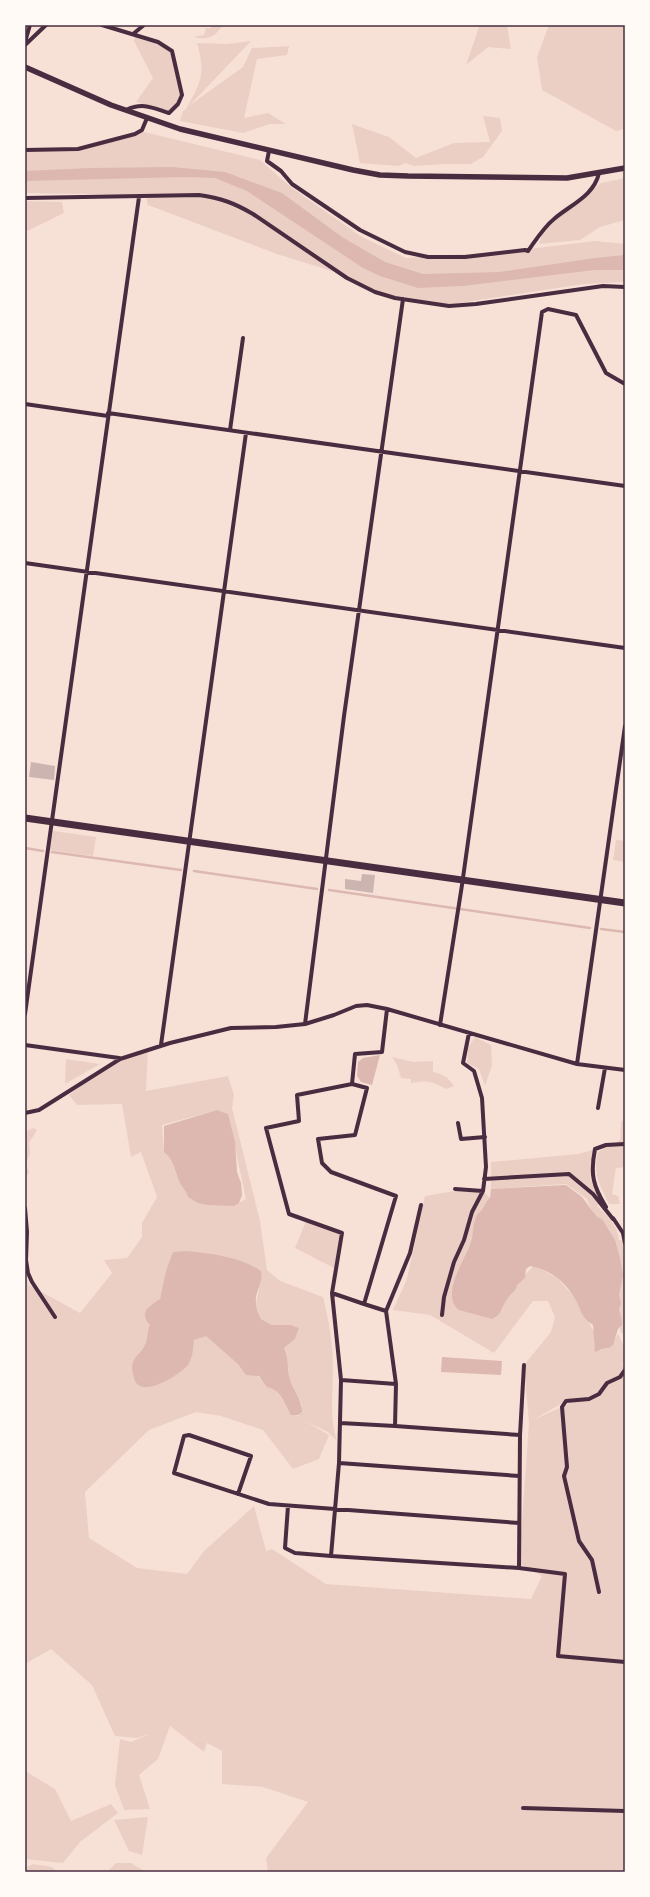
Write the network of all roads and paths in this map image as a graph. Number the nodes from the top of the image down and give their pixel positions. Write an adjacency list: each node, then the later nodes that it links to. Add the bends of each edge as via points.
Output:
1 (30, 25): 6 (street)
2 (46, 25): 7 (street)
3 (102, 25): 5 (street)
4 (144, 25): 5 (street)
5 (133, 34): 9 (street, via 158,42 172,52 182,95 178,104 169,113 142,105)
6 (25, 42)
7 (25, 45)
8 (25, 67): 9 (street)
9 (126, 111): 10 (street)
10 (147, 118): 11 (street, via 142,130 135,134 78,149); 12 (street, via 213,138)
11 (25, 150)
12 (269, 151): 14 (street, via 380,175 567,178); 14 (street, via 267,161 281,171 292,184 360,230 405,252 428,257 465,257 528,251 539,234 554,219 584,197 597,181)
13 (625, 168): 14 (street)
14 (599, 173)
15 (139, 197): 16 (street); 18 (street, via 199,195 237,204 347,278 375,292); 22 (street)
16 (25, 198)
17 (625, 287): 18 (street, via 597,287 449,306)
18 (403, 299): 25 (street)
19 (243, 338): 23 (street)
20 (625, 384): 26 (street, via 606,373 576,315 548,309 542,312)
21 (25, 404): 22 (street)
22 (108, 415): 23 (street); 29 (street)
23 (230, 430): 24 (street)
24 (246, 433): 25 (street); 30 (street)
25 (382, 452): 26 (street); 31 (street)
26 (520, 471): 27 (street); 32 (street)
27 (625, 486)
28 (25, 563): 29 (street)
29 (86, 571): 30 (street); 36 (street)
30 (224, 591): 31 (street); 37 (street)
31 (360, 610): 32 (street); 38 (street)
32 (498, 629): 33 (street); 39 (street)
33 (625, 648)
34 (625, 726): 40 (street)
35 (25, 818): 36 (main road)
36 (51, 822): 37 (main road); 43 (street)
37 (189, 841): 38 (main road); 48 (street)
38 (327, 860): 39 (main road); 44 (street)
39 (463, 879): 40 (main road); 45 (street)
40 (601, 899): 41 (main road); 50 (street)
41 (625, 903)
42 (387, 1010): 44 (street, via 368,1005 356,1006 334,1016); 45 (street); 53 (street, via 382,1052 355,1054)
43 (25, 1014)
44 (305, 1024): 48 (street, via 231,1028)
45 (440, 1025): 46 (street)
46 (469, 1033): 50 (street); 57 (street, via 463,1063 474,1071 482,1098)
47 (25, 1045): 49 (street)
48 (161, 1046): 49 (street)
49 (120, 1058): 55 (street, via 38,1110)
50 (577, 1064): 51 (street)
51 (606, 1068): 52 (street); 54 (street)
52 (625, 1070)
53 (352, 1084): 66 (street, via 297,1095 299,1120 266,1128 289,1214 342,1233); 67 (street, via 367,1088 355,1135 318,1139 322,1163 331,1172 396,1196)
54 (598, 1108)
55 (25, 1113)
56 (458, 1123): 57 (street, via 461,1139)
57 (485, 1136): 59 (street)
58 (625, 1144): 64 (street, via 606,1145 596,1149 592,1164 593,1182)
59 (484, 1180): 61 (street); 64 (street, via 569,1174 592,1194)
60 (455, 1189): 61 (street)
61 (482, 1191): 69 (street, via 454,1262 444,1297)
62 (421, 1205): 68 (street, via 410,1253)
63 (25, 1208): 70 (street, via 28,1273)
64 (613, 1219): 65 (street, via 623,1233)
65 (625, 1243)
66 (332, 1293): 67 (street); 73 (street)
67 (364, 1304): 68 (street)
68 (386, 1312): 74 (street)
69 (442, 1315)
70 (55, 1317)
71 (524, 1365): 77 (street)
72 (625, 1370): 86 (street, via 620,1377 607,1383 599,1394 590,1399 566,1401 562,1407 567,1467 564,1476 579,1541 592,1560)
73 (341, 1380): 74 (street); 75 (street)
74 (396, 1384): 76 (street)
75 (340, 1423): 76 (street); 78 (street)
76 (395, 1426): 77 (street)
77 (520, 1435): 79 (street)
78 (338, 1463): 79 (street); 82 (street)
79 (519, 1476): 83 (street)
80 (238, 1494): 80 (street, via 174,1473 184,1436 189,1435 251,1456); 81 (street, via 269,1504)
81 (288, 1506): 82 (street); 84 (street, via 285,1548 295,1553)
82 (335, 1509): 83 (street); 84 (street)
83 (519, 1523): 85 (street)
84 (331, 1556): 85 (street)
85 (519, 1568): 87 (street, via 565,1574 558,1656)
86 (599, 1592)
87 (625, 1662)
88 (523, 1808): 89 (street)
89 (625, 1811)

